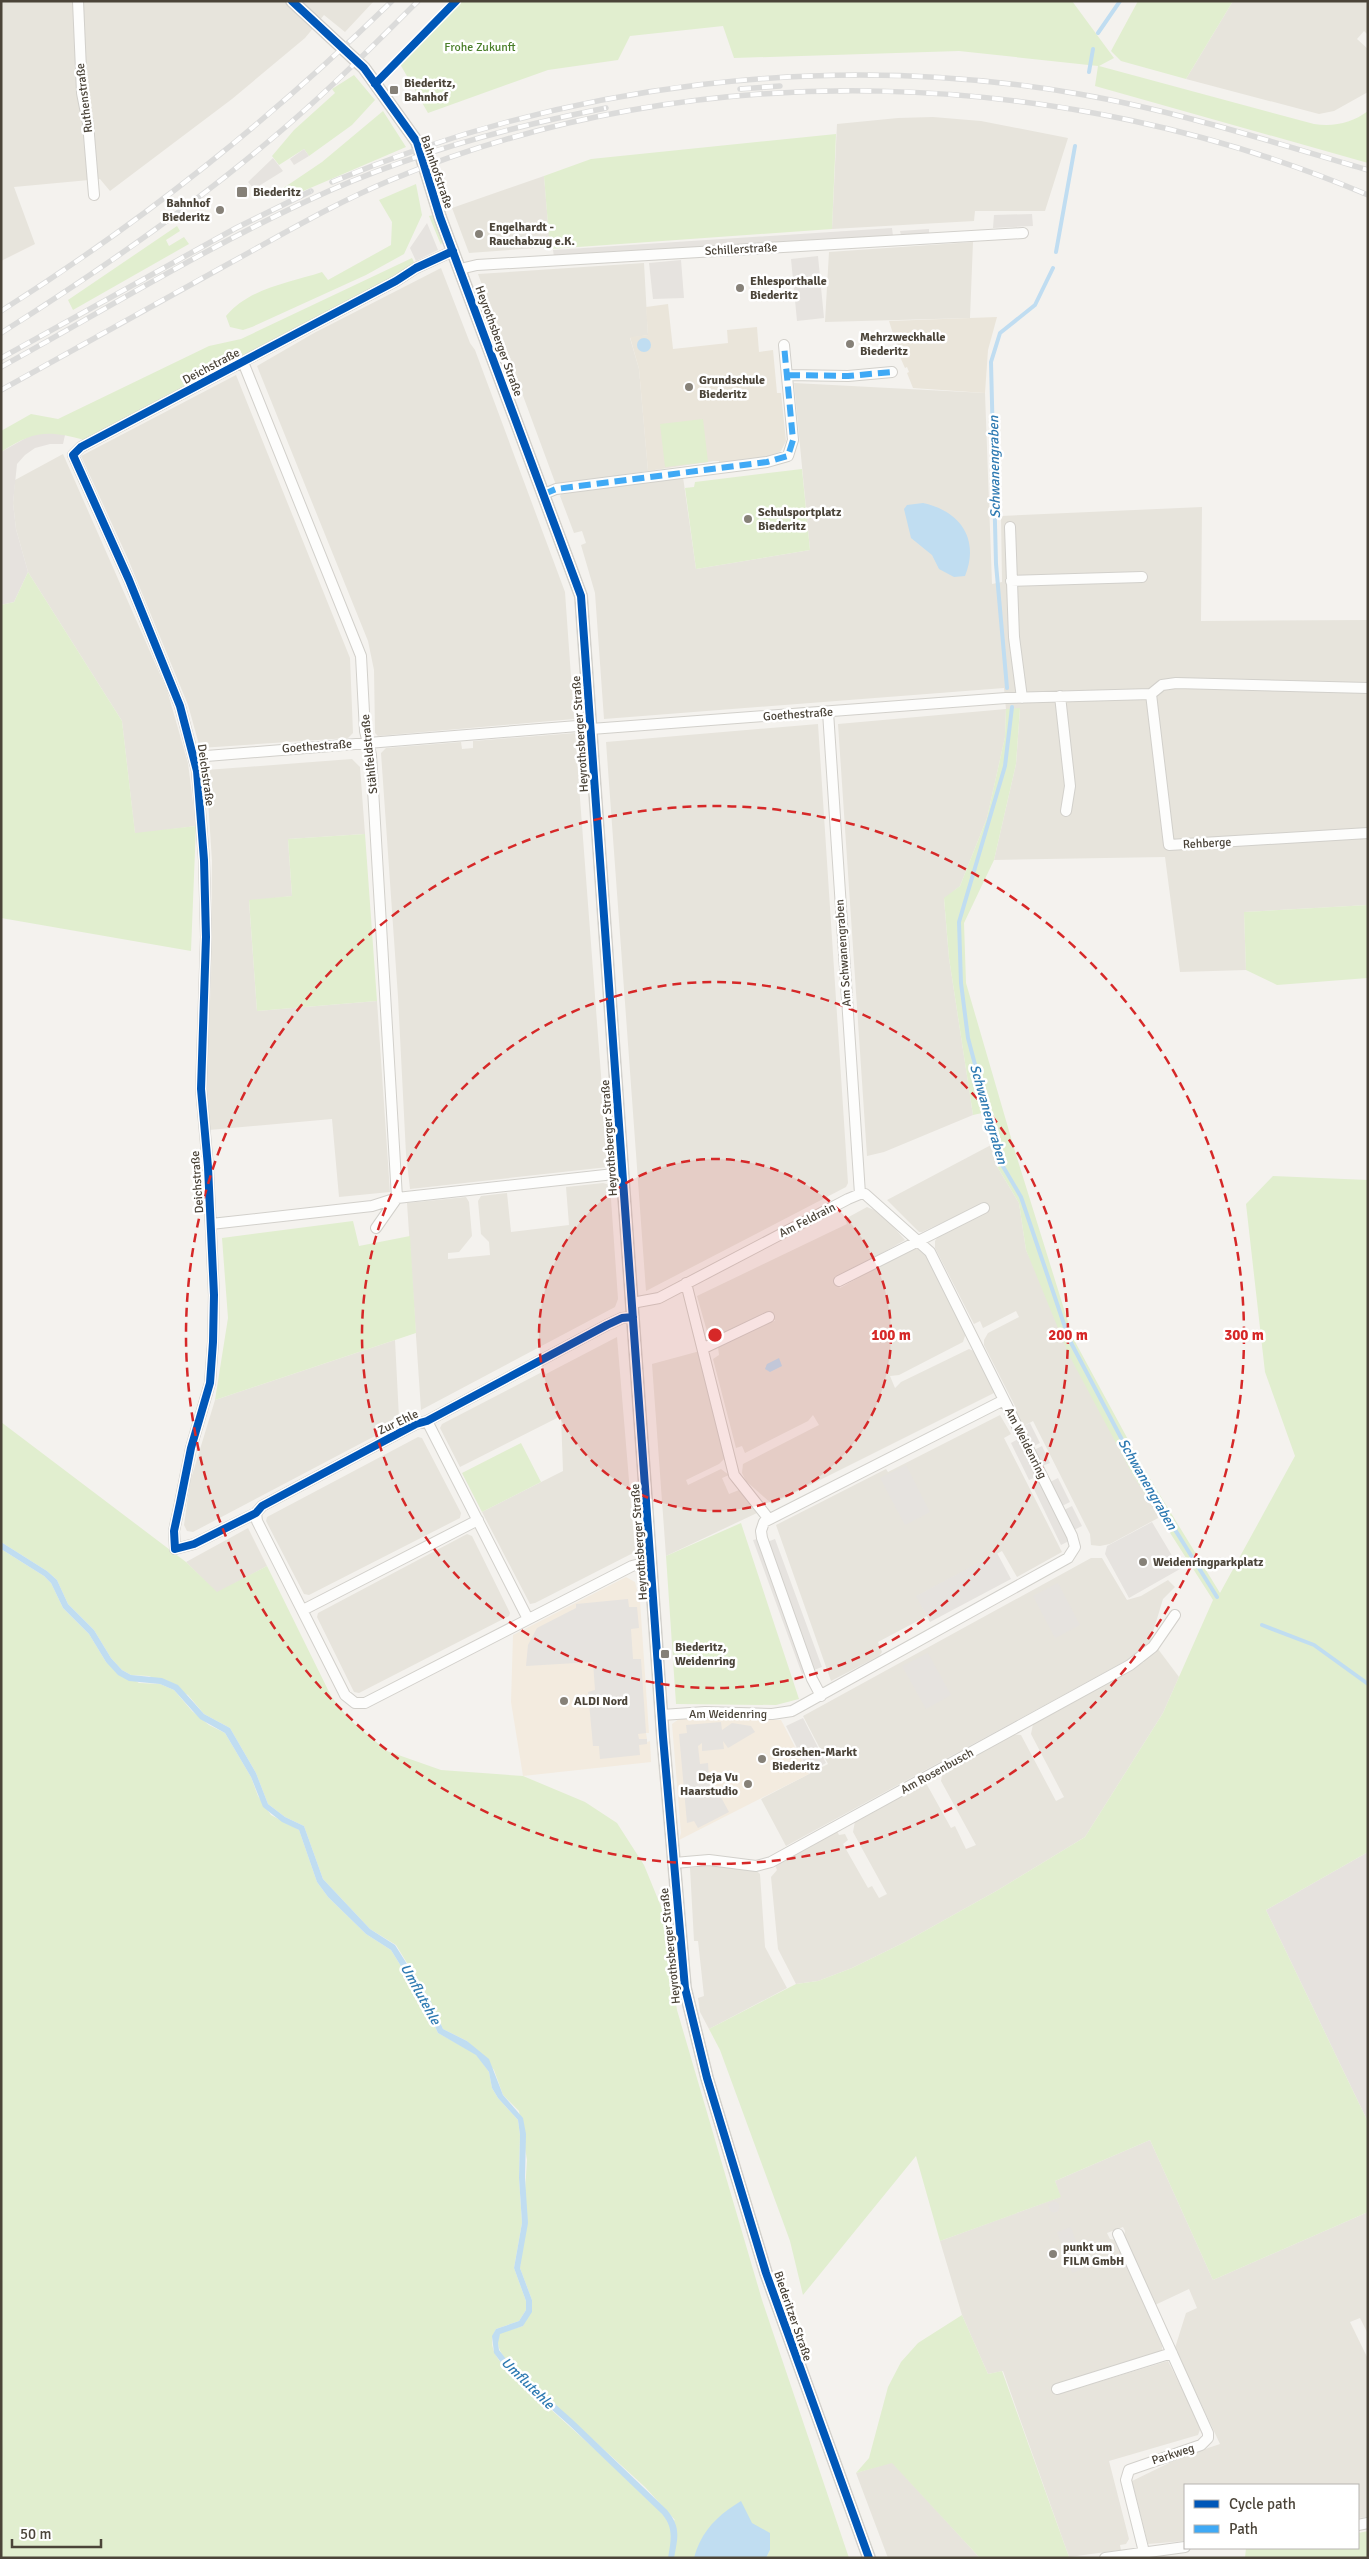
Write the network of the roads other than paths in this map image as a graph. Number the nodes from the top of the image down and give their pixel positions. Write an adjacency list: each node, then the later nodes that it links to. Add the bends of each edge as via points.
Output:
1 (78, 1): 3 (street, Ruthenstraße, via 82,93 88,122)
2 (292, 1): 4 (street, Bahnhofstraße, via 360,63 413,135)
3 (94, 195)
4 (440, 217): 6 (street, Heyrothsberger Straße)
5 (1023, 233): 7 (street, Schillerstraße, via 488,264)
6 (453, 251): 7 (street, Heyrothsberger Straße); 9 (street, Deichstraße)
7 (460, 269): 12 (street, Heyrothsberger Straße)
8 (784, 345): 11 (street)
9 (243, 362): 22 (street, Stählfeldstraße, via 361,656); 23 (street, Deichstraße, via 81,447 73,455 180,706)
10 (892, 372): 11 (street, via 848,376)
11 (788, 375): 12 (street, via 793,440 788,456 767,462 556,489)
12 (544, 494): 21 (street, Heyrothsberger Straße, via 581,596)
13 (1010, 527): 15 (street)
14 (1142, 578): 15 (street)
15 (1011, 581): 19 (street)
16 (1368, 688): 17 (street, via 1176,683 1162,685)
17 (1151, 694): 18 (street); 25 (street, Rehberge, via 1168,845)
18 (1060, 696): 19 (street); 24 (street, via 1070,786)
19 (1022, 698): 20 (street, Goethestraße)
20 (828, 712): 21 (street, Goethestraße); 27 (street, Am Schwanengraben)
21 (591, 727): 22 (street, Goethestraße); 26 (street, Heyrothsberger Straße)
22 (367, 742): 23 (street, Goethestraße); 28 (street, Stählfeldstraße)
23 (194, 757): 30 (street, Deichstraße, via 204,860 201,1089)
24 (1066, 811)
25 (1368, 833)
26 (623, 1174): 28 (street, Deichstraße); 35 (street, Heyrothsberger Straße)
27 (860, 1194): 32 (street, via 869,1197); 34 (street, Am Feldrain)
28 (397, 1198): 30 (street, Deichstraße, via 372,1206); 31 (street)
29 (984, 1208): 32 (street)
30 (211, 1224): 44 (street, Deichstraße, via 214,1294 212,1365 174,1531)
31 (376, 1228)
32 (919, 1241): 33 (street); 39 (street, via 930,1252)
33 (839, 1281)
34 (686, 1283): 35 (street, Am Feldrain, via 659,1298); 38 (street)
35 (632, 1302): 36 (street, Heyrothsberger Straße)
36 (633, 1317): 40 (street, Zur Ehle, via 605,1326); 45 (street, Heyrothsberger Straße)
37 (769, 1318): 38 (street)
38 (704, 1348): 42 (street, via 734,1475)
39 (1004, 1400): 42 (street, Am Weidenring); 49 (street, Am Weidenring, via 1072,1536 1074,1552)
40 (427, 1421): 41 (street, Zur Ehle, via 271,1501); 43 (street, Zur Ehle)
41 (256, 1513): 44 (street, Zur Ehle, via 194,1544); 46 (street, via 257,1521)
42 (768, 1518): 49 (street, via 762,1526 762,1538)
43 (478, 1520): 46 (street); 48 (street, Zur Ehle)
44 (175, 1549)
45 (651, 1560): 48 (street, via 632,1566); 50 (street, Heyrothsberger Straße)
46 (303, 1610): 48 (street, via 345,1695 355,1704 365,1703)
47 (1176, 1615): 51 (street, Am Rosenbusch, via 1153,1647 1130,1665 771,1862 756,1866 708,1860)
48 (528, 1619)
49 (821, 1696): 50 (street, Am Weidenring, via 782,1714 705,1712)
50 (662, 1715): 51 (street, Heyrothsberger Straße)
51 (674, 1863): 52 (street, Heyrothsberger Straße, via 686,1995)
52 (707, 2078): 58 (street, Biederitzer Straße, via 774,2297)
53 (1118, 2234): 54 (street, Parkweg)
54 (1172, 2353): 55 (street); 57 (street, Parkweg, via 1206,2425 1208,2438 1201,2445 1129,2470 1126,2480)
55 (1057, 2389)
56 (1184, 2547): 57 (street)
57 (1144, 2552): 59 (street)
58 (869, 2558)
59 (1105, 2558)

